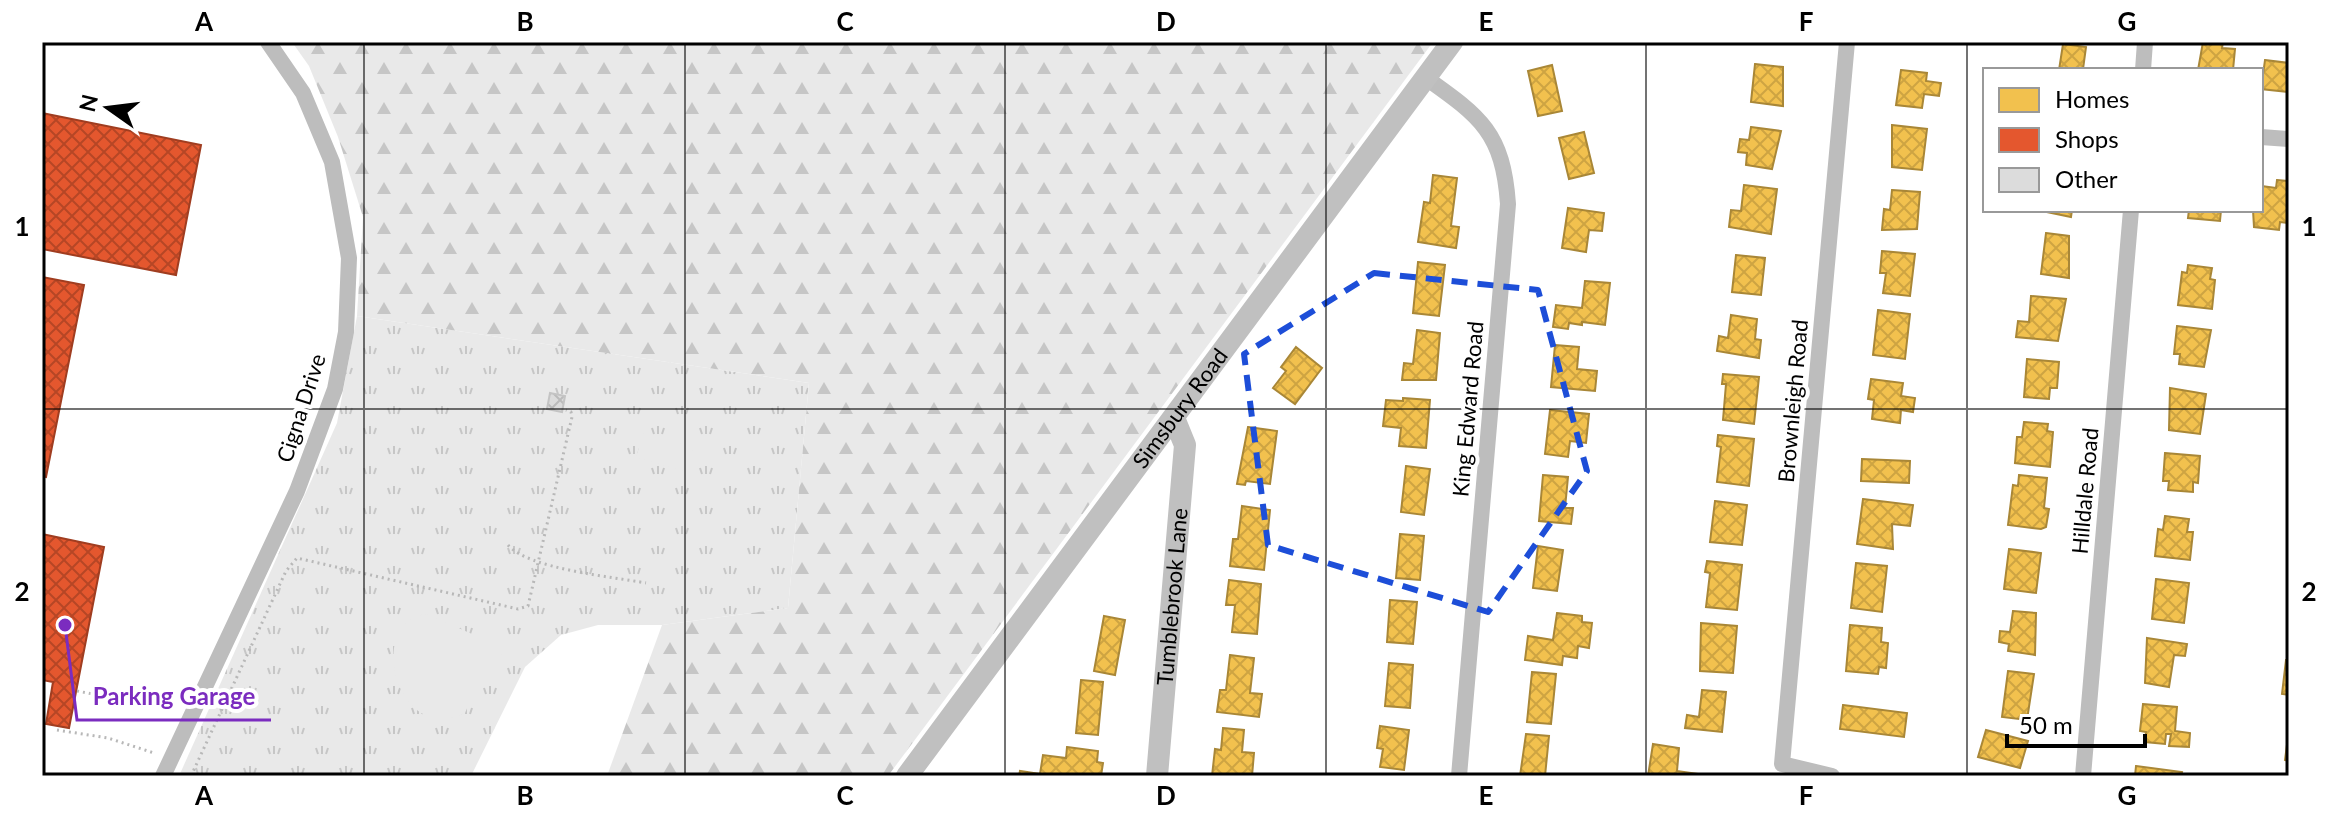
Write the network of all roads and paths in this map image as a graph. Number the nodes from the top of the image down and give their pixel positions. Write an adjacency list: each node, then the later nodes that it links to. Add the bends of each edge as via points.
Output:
1 (268, 42): 16 (street, Cigna Drive, via 303,93 332,162 349,258 346,332 335,389 297,491)
2 (1452, 42): 6 (main road, Simsbury Road)
3 (1847, 42): 26 (street, Brownleigh Road, via 1782,764)
4 (2145, 42): 5 (street)
5 (2143, 68)
6 (1426, 78): 11 (main road, Simsbury Road); 25 (street, King Edward Road, via 1490,133 1502,154 1508,204)
7 (2263, 137): 8 (street)
8 (2289, 139)
9 (2131, 212): 27 (street, Hilldale Road)
10 (566, 410): 13 (path, via 572,417)
11 (1174, 418): 23 (main road, Simsbury Road); 24 (main road, Tumblebrook Lane, via 1185,445)
12 (508, 545): 13 (path, via 516,554)
13 (540, 561): 14 (path); 17 (path, via 532,598 518,609 297,558 286,571)
14 (646, 583)
15 (77, 691): 16 (path)
16 (191, 713): 17 (path); 19 (street, Cigna Drive)
17 (218, 718): 20 (path)
18 (57, 730): 19 (path, via 108,738)
19 (171, 759): 20 (path); 21 (street, Cigna Drive)
20 (196, 766): 22 (path)
21 (163, 776)
22 (191, 776)
23 (907, 776)
24 (1157, 776)
25 (1459, 776)
26 (1832, 776)
27 (2083, 776)

